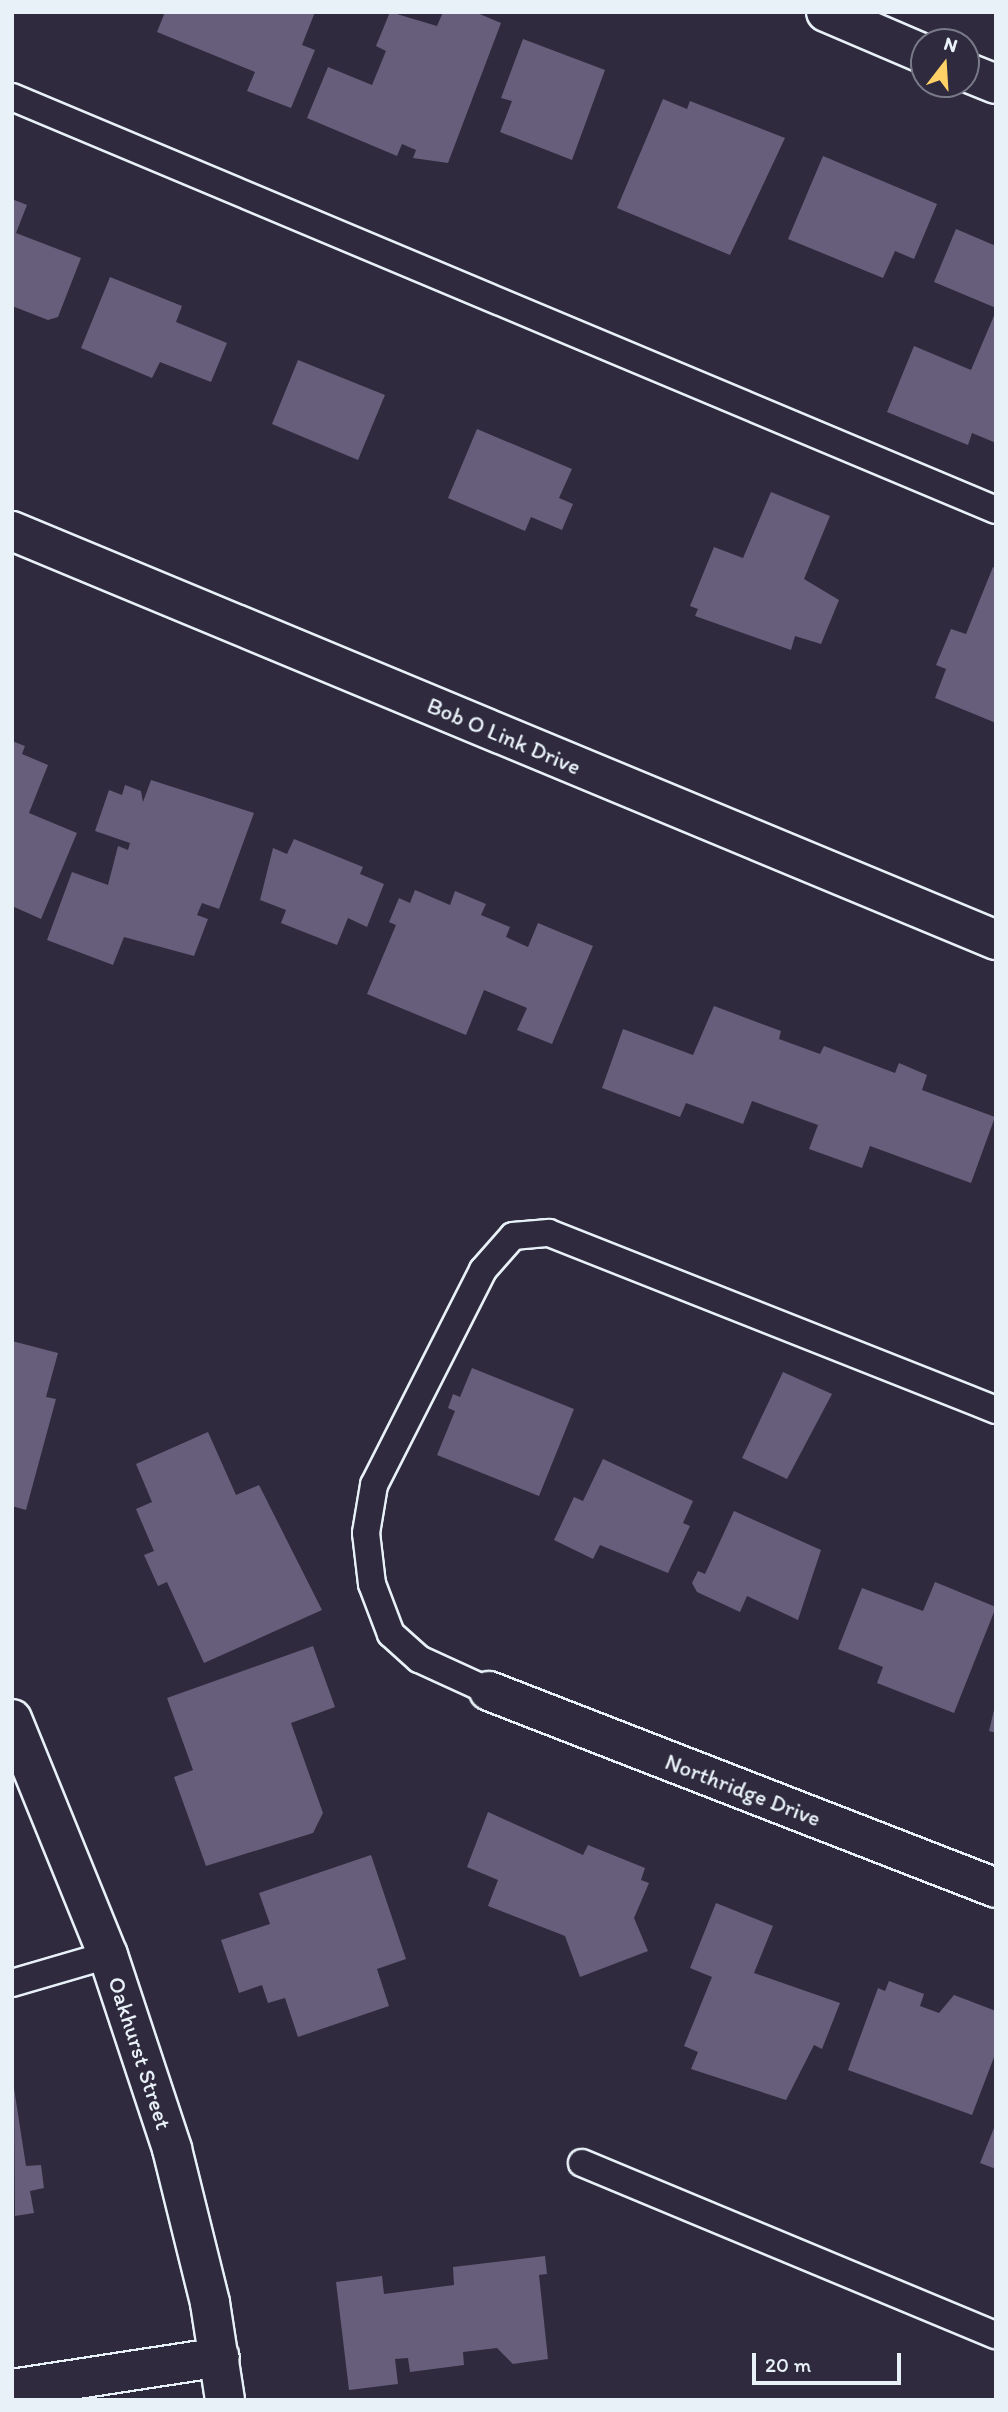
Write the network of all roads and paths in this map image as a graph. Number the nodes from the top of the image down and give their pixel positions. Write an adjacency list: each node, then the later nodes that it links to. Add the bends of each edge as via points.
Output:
1 (825, 12): 2 (street)
2 (910, 48)
3 (12, 97): 4 (lane)
4 (996, 510)
5 (12, 531): 6 (street, Bob O Link Drive)
6 (996, 940)
7 (996, 1410): 8 (lane, via 549,1233 513,1236 483,1270 374,1485 366,1533 372,1584 391,1634 419,1659)
8 (489, 1691): 10 (street, Northridge Drive)
9 (12, 1719): 11 (street, Oakhurst Street)
10 (996, 1888)
11 (108, 1955): 12 (lane); 15 (street, Oakhurst Street, via 172,2148)
12 (12, 1983)
13 (582, 2163): 14 (lane)
14 (996, 2335)
15 (220, 2357): 16 (street); 17 (street, Oakhurst Street)
16 (12, 2389)
17 (225, 2400)

